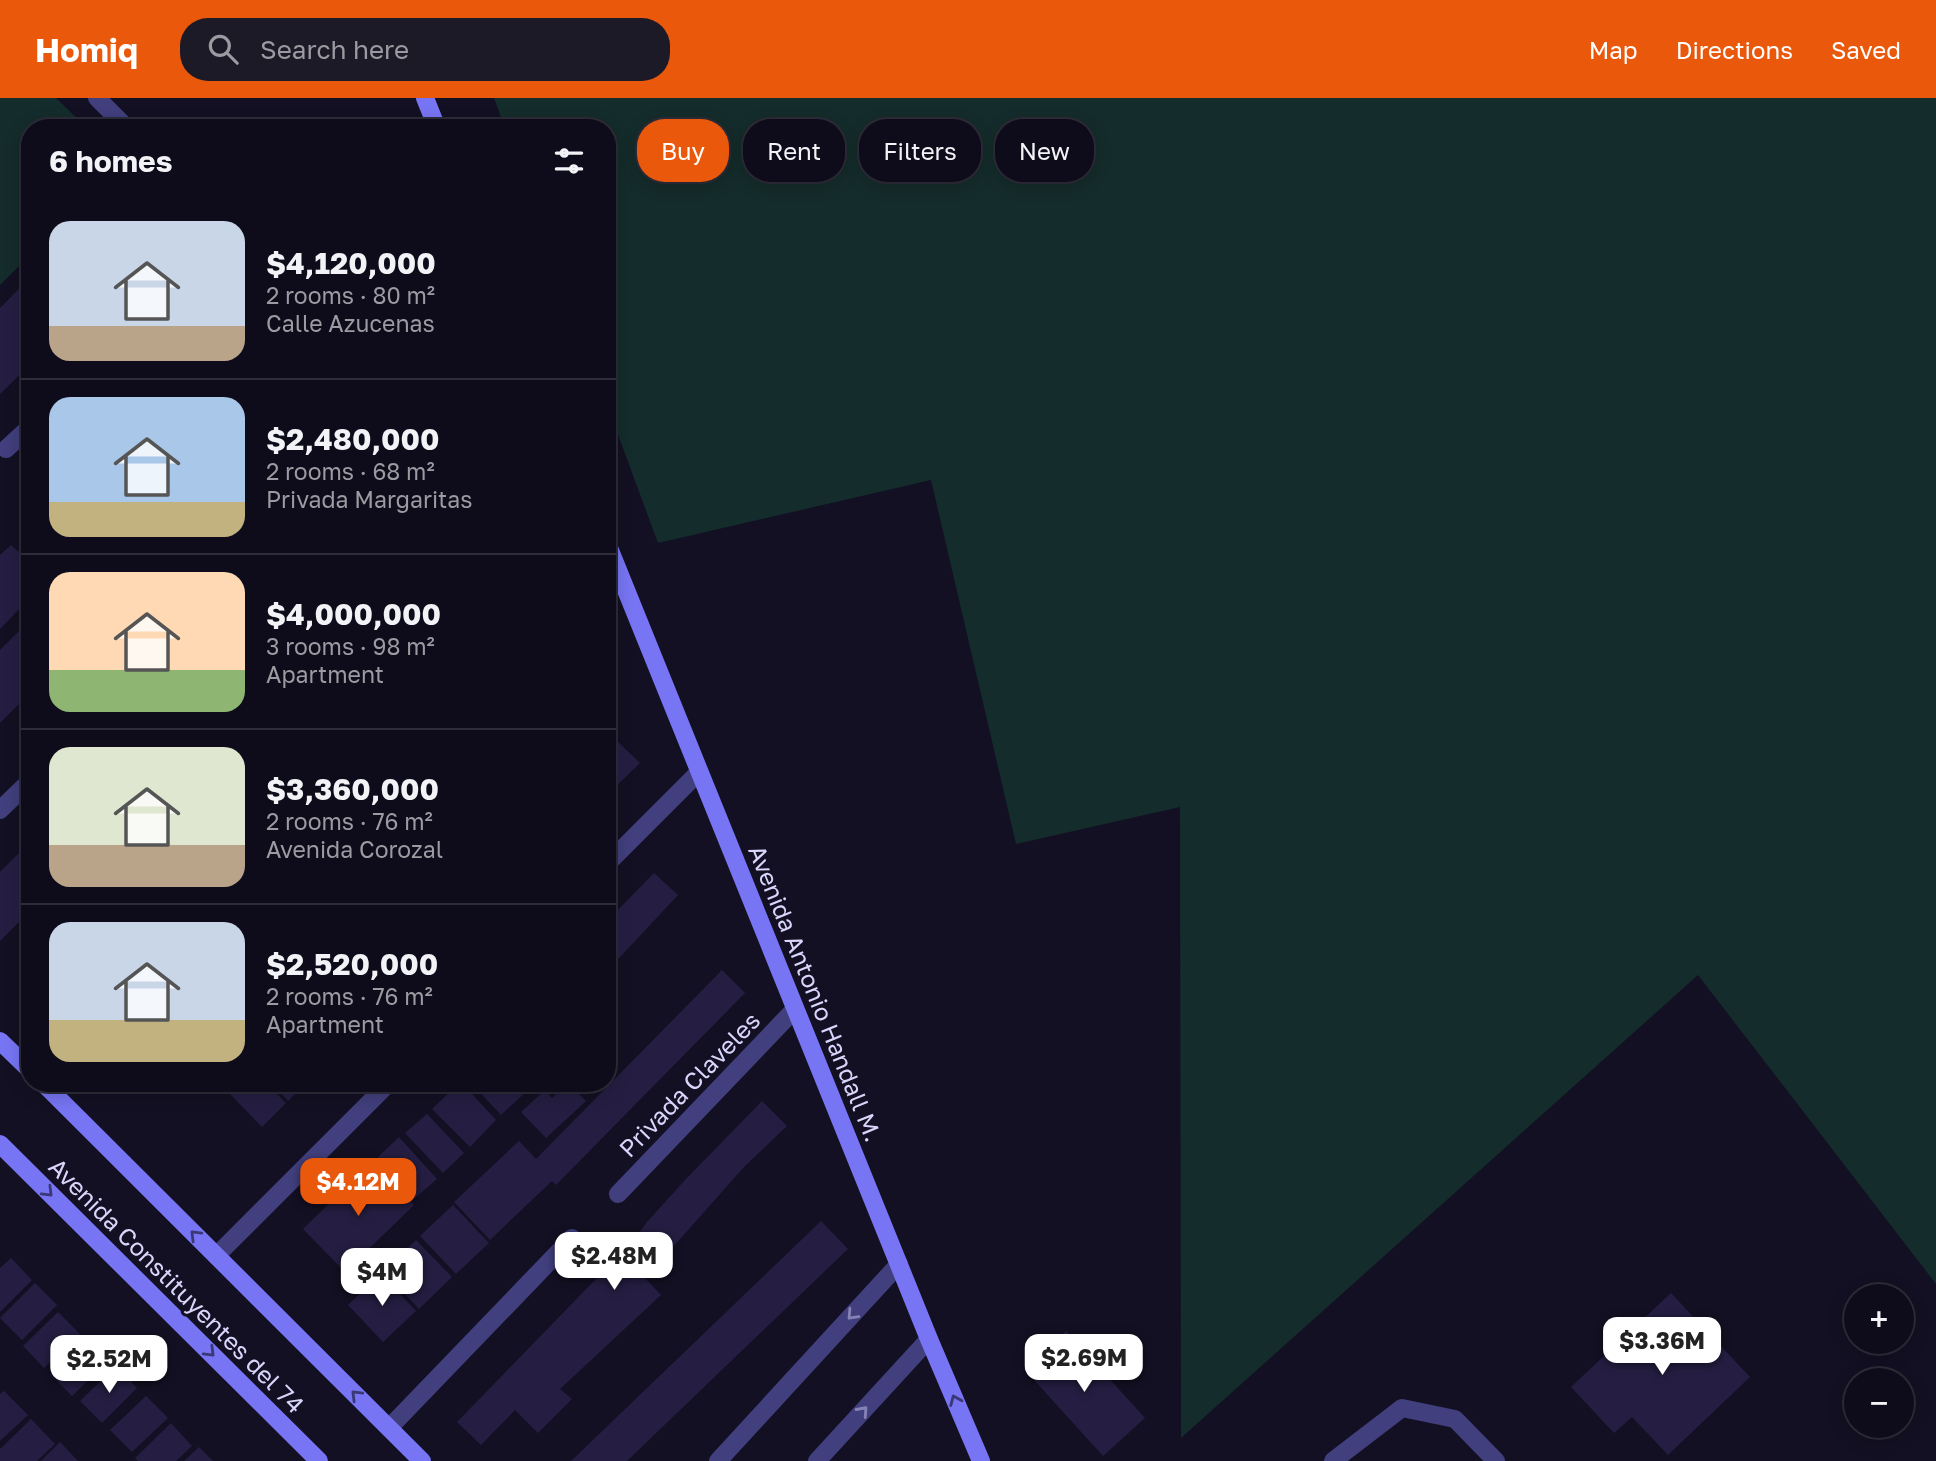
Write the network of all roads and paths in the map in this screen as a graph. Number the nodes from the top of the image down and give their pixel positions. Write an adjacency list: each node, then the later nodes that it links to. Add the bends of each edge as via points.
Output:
1 (97, 98): 3 (street)
2 (425, 98): 4 (street)
3 (118, 119)
4 (433, 119)
5 (21, 435): 6 (street)
6 (6, 449)
7 (616, 581): 8 (street, Avenida Antonio Handall M.)
8 (699, 772): 11 (street); 12 (street, Avenida Antonio Handall M.)
9 (21, 790): 10 (street)
10 (0, 810)
11 (616, 855)
12 (795, 1009): 18 (street, Privada Claveles); 21 (street, Avenida Antonio Handall M.)
13 (0, 1041): 14 (street)
14 (21, 1061)
15 (56, 1092): 20 (street, Avenida Constituyentes del 74, one-way to 15)
16 (380, 1092): 20 (street)
17 (0, 1144): 24 (street, Avenida Constituyentes del 74, one-way to 24)
18 (618, 1194)
19 (572, 1238): 23 (street)
20 (216, 1256): 23 (street, Avenida Constituyentes del 74, one-way to 20)
21 (899, 1265): 22 (street, Avenida Antonio Handall M.); 26 (street, one-way to 26)
22 (929, 1339): 27 (street, one-way to 22); 28 (street, Avenida Antonio Handall M., one-way to 22)
23 (389, 1428): 25 (street, Avenida Constituyentes del 74)
24 (319, 1461)
25 (422, 1461)
26 (718, 1461)
27 (817, 1461)
28 (981, 1461)
29 (1333, 1461): 30 (street, via 1402,1408 1455,1419)
30 (1496, 1461)

